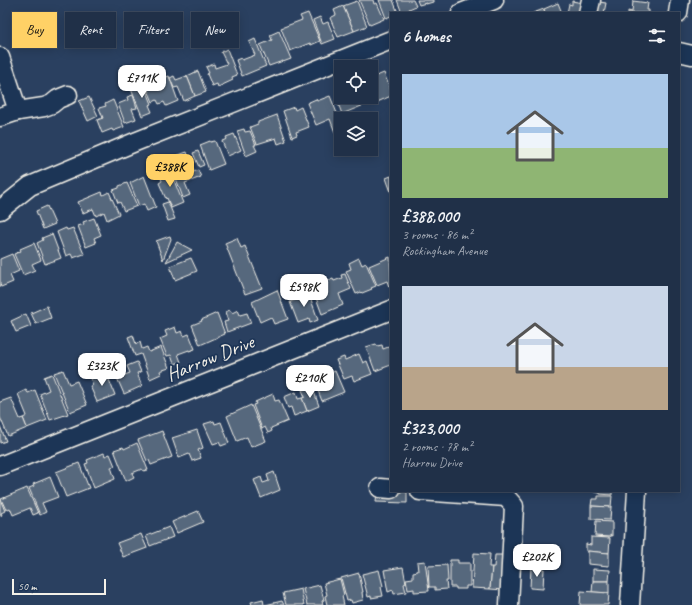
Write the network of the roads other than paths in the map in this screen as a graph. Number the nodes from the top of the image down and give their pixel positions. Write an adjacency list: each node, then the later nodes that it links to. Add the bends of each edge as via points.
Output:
1 (494, 0): 4 (street)
2 (591, 0): 5 (street)
3 (680, 0): 6 (street)
4 (464, 12)
5 (588, 12)
6 (678, 12)
7 (390, 40): 14 (street, via 30,186)
8 (680, 52): 9 (street)
9 (692, 55)
10 (0, 57): 12 (street)
11 (68, 95): 12 (street, via 44,107)
12 (18, 111): 13 (street)
13 (0, 117)
14 (0, 210)
15 (390, 310): 16 (street, Harrow Drive)
16 (0, 466)
17 (434, 492): 19 (street, via 506,497 514,506)
18 (637, 492): 20 (street)
19 (509, 605)
20 (630, 605)

